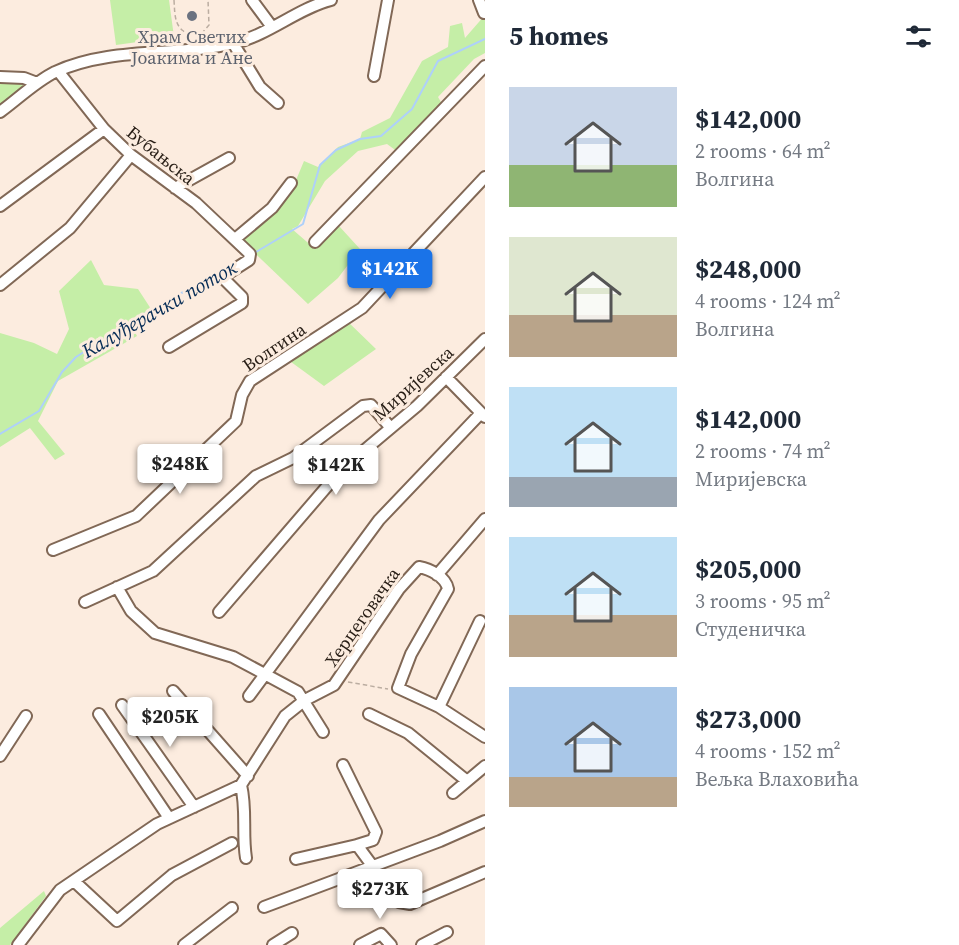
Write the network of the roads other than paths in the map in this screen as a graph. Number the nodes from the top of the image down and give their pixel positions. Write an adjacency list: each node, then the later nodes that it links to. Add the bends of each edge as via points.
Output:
1 (252, 0): 6 (street)
2 (330, 0): 6 (street)
3 (388, 0): 10 (street)
4 (478, 0): 5 (street)
5 (484, 13)
6 (272, 27): 7 (street)
7 (233, 43): 9 (street, via 120,56); 13 (street, via 260,87)
8 (485, 66): 23 (street)
9 (58, 71): 12 (street); 15 (street, Бубањска)
10 (374, 76)
11 (0, 77): 12 (street)
12 (37, 83): 14 (street)
13 (278, 103)
14 (0, 112)
15 (104, 129): 16 (street, Бубањска); 21 (street)
16 (131, 155): 20 (street, Бубањска); 24 (street, via 70,228)
17 (229, 158): 20 (street)
18 (485, 177): 31 (street, Волгина, via 362,308 250,381 242,395 236,422 136,516)
19 (291, 183): 22 (street, via 272,208)
20 (174, 188): 22 (street, Бубањска)
21 (0, 206)
22 (235, 240): 26 (street, Бубањска, via 251,257 224,276 243,303)
23 (315, 242)
24 (0, 285)
25 (485, 339): 27 (street, Миријевска)
26 (170, 347)
27 (447, 377): 28 (street); 29 (street, Миријевска)
28 (483, 415): 37 (street, via 379,520)
29 (390, 427): 33 (street, via 371,405 363,406 293,458 256,476 153,571); 35 (street, Миријевска, via 314,499)
30 (485, 519): 32 (street)
31 (53, 550)
32 (437, 575): 40 (street, Херцеговачка, via 423,567 416,570 338,679 330,688); 42 (street, via 448,589 411,654 398,688)
33 (117, 587): 34 (street); 37 (street, via 128,607 155,633 224,654)
34 (85, 602)
35 (219, 612)
36 (480, 621): 42 (street)
37 (265, 674): 39 (street); 40 (street)
38 (173, 691): 51 (street)
39 (249, 696)
40 (305, 700): 46 (street); 51 (street, Херцеговачка, via 280,722)
41 (122, 705): 55 (street)
42 (439, 707): 47 (street)
43 (99, 714): 56 (street)
44 (369, 714): 52 (street, via 408,733)
45 (26, 716): 48 (street)
46 (323, 732)
47 (485, 737)
48 (0, 756)
49 (343, 765): 59 (street, via 376,832 373,840)
50 (485, 766): 52 (street)
51 (248, 776): 53 (street, Херцеговачка)
52 (467, 781): 54 (street)
53 (241, 785): 55 (street, Херцеговачка); 60 (street)
54 (453, 793)
55 (194, 807): 56 (street, Херцеговачка)
56 (170, 818): 64 (street, Херцеговачка, via 132,839)
57 (485, 821): 62 (street)
58 (232, 843): 64 (street, via 172,875 117,921)
59 (357, 845): 61 (street); 62 (street)
60 (246, 858)
61 (296, 859)
62 (373, 867): 63 (street, via 399,902 406,905); 65 (street)
63 (485, 872)
64 (75, 882): 69 (street, Херцеговачка, via 55,894)
65 (264, 907)
66 (232, 908): 70 (street)
67 (447, 932): 74 (street)
68 (292, 933): 71 (street)
69 (18, 945)
70 (184, 945)
71 (273, 945)
72 (360, 945): 73 (street, via 381,934)
73 (391, 945)
74 (422, 945)

